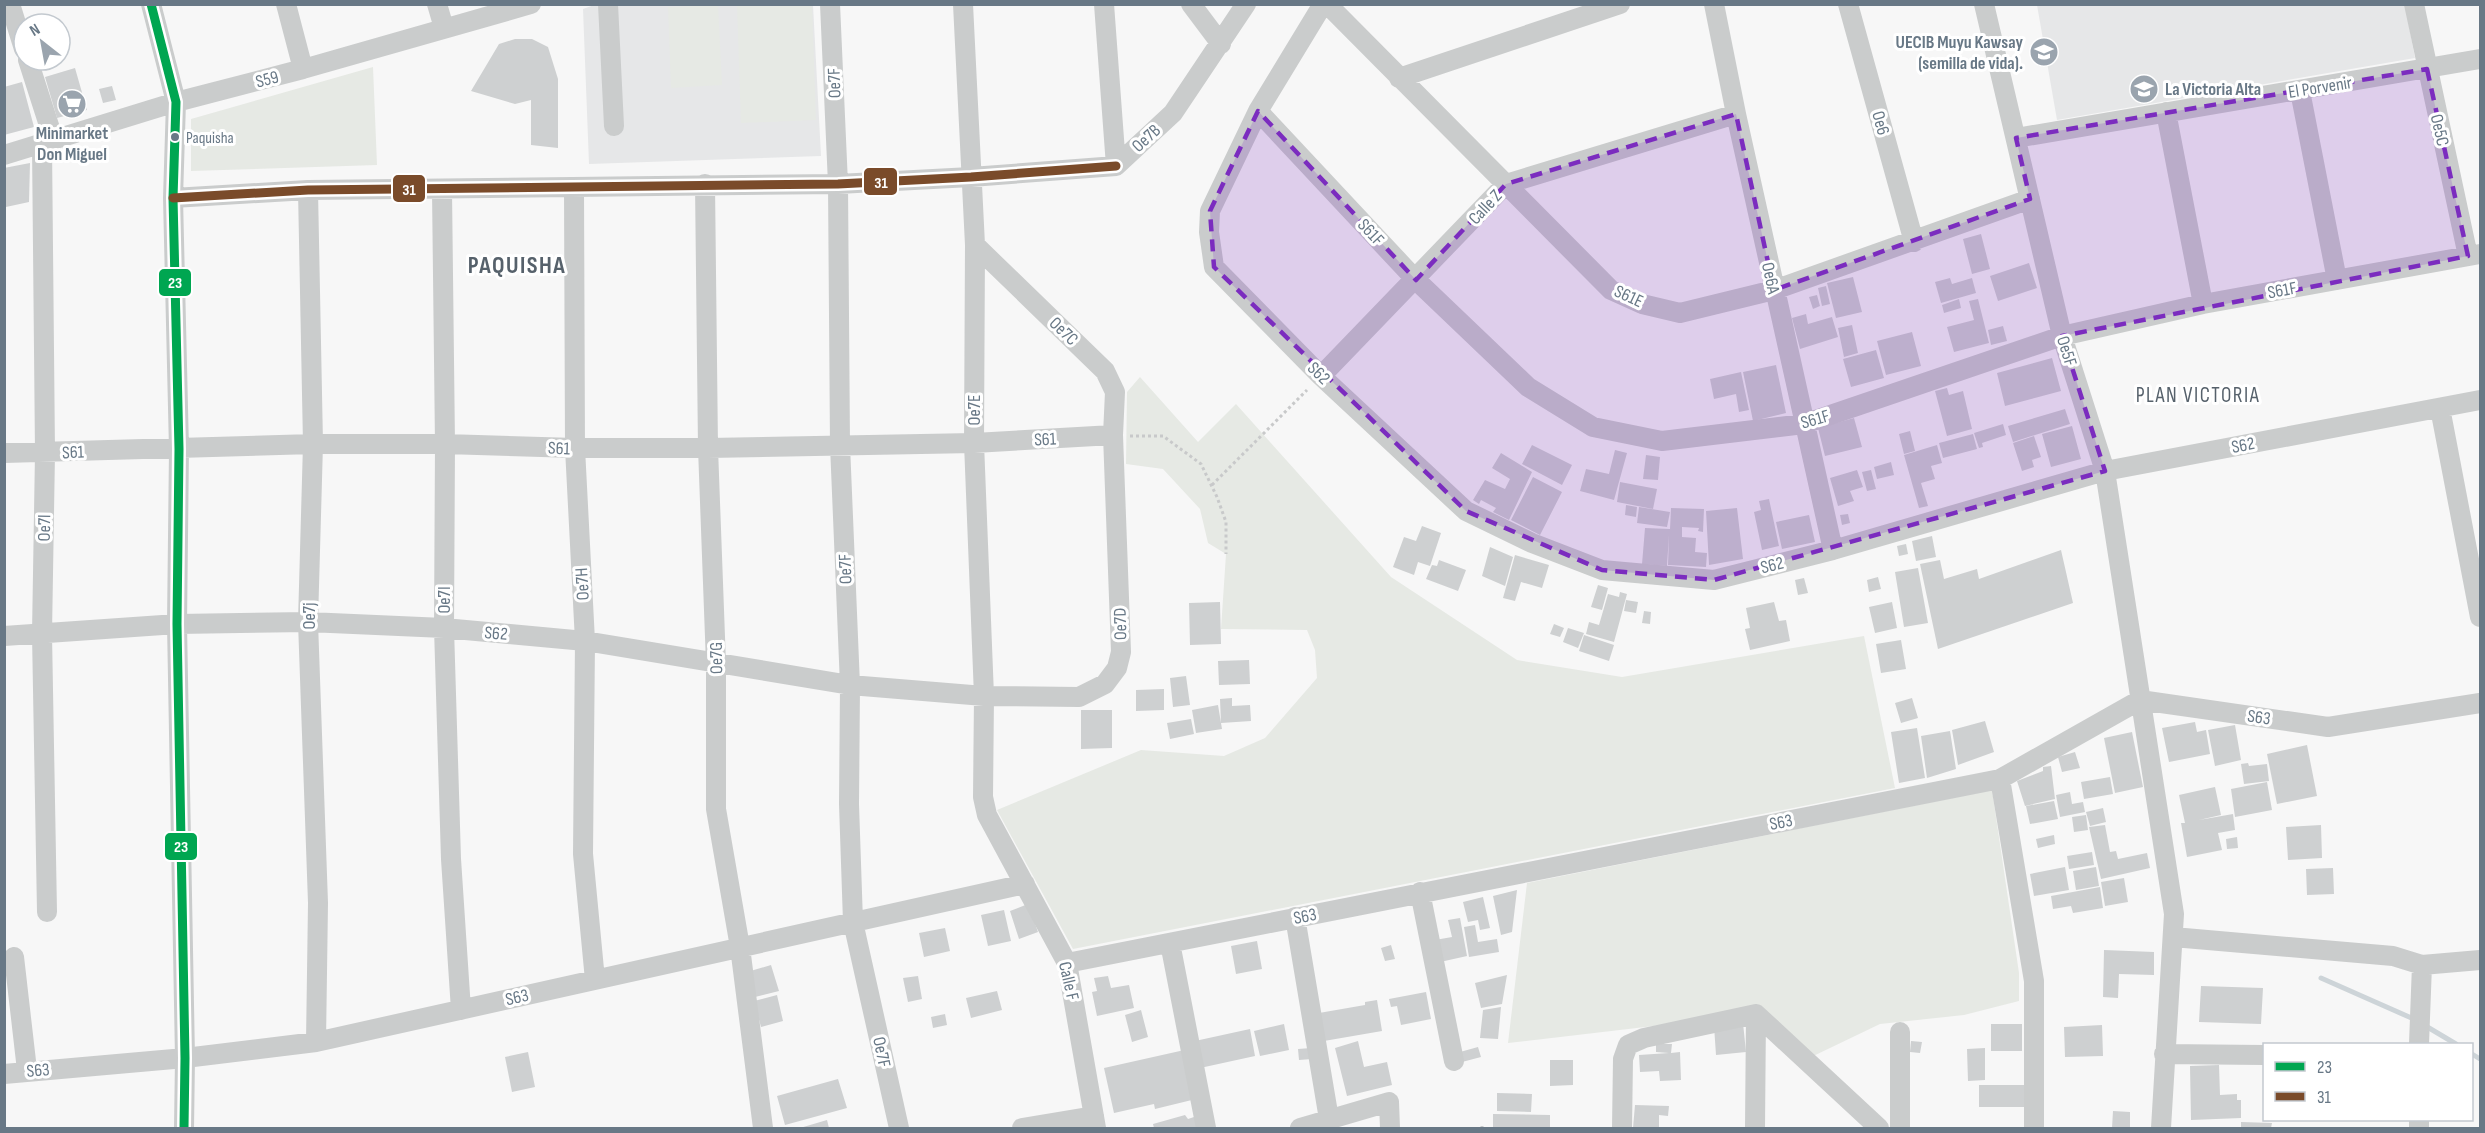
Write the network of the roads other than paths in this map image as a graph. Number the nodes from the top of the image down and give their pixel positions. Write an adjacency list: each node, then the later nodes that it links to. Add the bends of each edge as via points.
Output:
1 (151, 4): 25 (street)
2 (286, 4): 20 (street)
3 (437, 4): 17 (street)
4 (531, 4): 17 (street, S59)
5 (608, 4): 29 (street)
6 (830, 4): 36 (street, Oe7F)
7 (963, 4): 34 (street, Oe7E)
8 (1104, 4): 33 (street, Oe7B)
9 (1191, 4): 18 (street)
10 (1246, 4): 18 (street, Oe7B)
11 (1325, 4): 23 (street, S61E); 26 (street)
12 (1620, 4): 23 (street)
13 (1714, 4): 28 (street, Oe6A)
14 (1848, 4): 43 (street, Oe6)
15 (1984, 4): 30 (street, Oe5F)
16 (2414, 4): 21 (street, Oe5C)
17 (444, 28): 20 (street, S59)
18 (1221, 44): 33 (street, Oe7B, via 1173,113)
19 (2481, 59): 21 (street, El Porvenir)
20 (303, 69): 25 (street, S59)
21 (2427, 69): 24 (street, El Porvenir); 45 (street, Oe5C)
22 (30, 72): 31 (street)
23 (1399, 78): 37 (street, S61E)
24 (2300, 91): 27 (street, El Porvenir); 47 (street)
25 (176, 102): 31 (street, S59); 41 (street)
26 (1258, 111): 46 (street, S61F); 51 (street, S62, via 1210,211 1214,267)
27 (2166, 112): 30 (street, El Porvenir); 49 (street)
28 (1736, 114): 37 (street, Calle Z); 48 (street, Oe6A)
29 (614, 126)
30 (2016, 138): 42 (street, Oe5F)
31 (48, 143): 32 (street, S59); 64 (street, Oe7l)
32 (4, 155)
33 (1116, 166): 34 (street)
34 (971, 177): 36 (street); 44 (street, Oe7E)
35 (705, 184): 36 (street); 38 (street); 61 (street, Oe7G)
36 (838, 184): 59 (street, Oe7F)
37 (1506, 184): 46 (street, Calle Z); 48 (street, S61E, via 1611,290 1642,304 1680,313)
38 (574, 189): 40 (street); 60 (street, Oe7H)
39 (308, 190): 40 (street); 41 (street); 57 (street, Oe7j)
40 (442, 190): 58 (street, Oe7I)
41 (173, 198): 62 (street)
42 (2030, 199): 43 (street, S61E); 50 (street, Oe5F)
43 (1914, 242): 48 (street, S61E)
44 (975, 245): 55 (street, Oe7C, via 1105,371 1115,392); 56 (street, Oe7E)
45 (2474, 255): 47 (street, S61F)
46 (1416, 280): 51 (street, Calle Z); 54 (street, S61F, via 1528,387 1593,427 1662,441)
47 (2337, 280): 49 (street, S61F)
48 (1774, 290): 54 (street, Oe6A)
49 (2203, 304): 50 (street, S61F)
50 (2062, 336): 54 (street, S61F); 65 (street, Oe5F)
51 (1321, 376): 66 (street, S62, via 1466,511 1532,543 1602,570 1714,580)
52 (2481, 400): 53 (street, S62)
53 (2440, 408): 65 (street, S62); 67 (street)
54 (1804, 424): 66 (street, Oe6A)
55 (1113, 435): 56 (street, S61); 76 (street, Oe7D, via 1121,652 1117,668 1104,684 1079,697)
56 (974, 443): 59 (street, S61); 76 (street, Oe7E)
57 (313, 444): 58 (street, S61); 62 (street, S61); 68 (street, Oe7j)
58 (445, 444): 60 (street, S61); 70 (street, Oe7I)
59 (840, 445): 61 (street, S61); 75 (street, Oe7F)
60 (575, 448): 61 (street, S61); 73 (street, Oe7H)
61 (708, 448): 74 (street, Oe7G)
62 (179, 449): 64 (street, S61); 69 (street)
63 (4, 453): 64 (street, S61)
64 (45, 453): 71 (street, Oe7l)
65 (2105, 471): 66 (street, S62); 77 (street, Oe5F)
66 (1833, 550)
67 (2481, 617)
68 (308, 622): 69 (street, S62); 70 (street, S62); 97 (street, Oe7j, via 318,903)
69 (177, 624): 71 (street, S62); 101 (street)
70 (444, 628): 73 (street, S62); 94 (street, Oe7I, via 451,859)
71 (42, 634): 72 (street, S62); 83 (street, Oe7l)
72 (4, 636)
73 (585, 641): 74 (street, S62); 93 (street, Oe7H, via 583,854)
74 (716, 664): 75 (street, S62); 88 (street, Oe7G, via 716,809)
75 (850, 685): 76 (street, S62); 85 (street, Oe7F, via 849,804)
76 (984, 696): 80 (street, Oe7E, via 983,797)
77 (2140, 700): 78 (street, S63, via 2328,727); 79 (street, S63); 86 (street, Oe5F, via 2174,914)
78 (2481, 703)
79 (2000, 779): 82 (street, S63); 118 (street, via 2034,981)
80 (987, 815): 81 (street, Calle F)
81 (1025, 884): 85 (street, S63); 91 (street, Calle F)
82 (1420, 892): 84 (street, S63); 102 (street)
83 (48, 912)
84 (1295, 917): 87 (street, S63); 105 (street)
85 (854, 922): 88 (street, S63); 109 (street, Oe7F)
86 (2173, 937): 92 (street, via 2393,956); 99 (street, Oe5F)
87 (1170, 943): 91 (street, S63); 111 (street)
88 (740, 947): 93 (street, S63); 108 (street, Oe7G)
89 (14, 957): 103 (street)
90 (2481, 960): 92 (street)
91 (1067, 963): 106 (street, Calle F)
92 (2422, 965): 98 (street)
93 (595, 980): 94 (street, S63)
94 (461, 1010): 97 (street, S63)
95 (1756, 1014): 114 (street, via 1644,1038 1628,1045 1623,1059); 115 (street); 116 (street)
96 (1900, 1032): 117 (street)
97 (316, 1042): 101 (street, S63)
98 (2419, 1043)
99 (2164, 1054): 100 (street); 119 (street, Oe5F)
100 (2263, 1055)
101 (185, 1058): 103 (street, S63); 107 (street)
102 (1454, 1061)
103 (27, 1070): 104 (street, S63)
104 (4, 1074)
105 (1329, 1119): 112 (street); 113 (street, via 1389,1102)
106 (1095, 1122): 110 (street)
107 (184, 1128)
108 (763, 1128)
109 (899, 1128)
110 (1022, 1128)
111 (1206, 1128)
112 (1300, 1128)
113 (1390, 1128)
114 (1622, 1128)
115 (1755, 1128)
116 (1879, 1128)
117 (1900, 1128)
118 (2034, 1128)
119 (2161, 1128)

